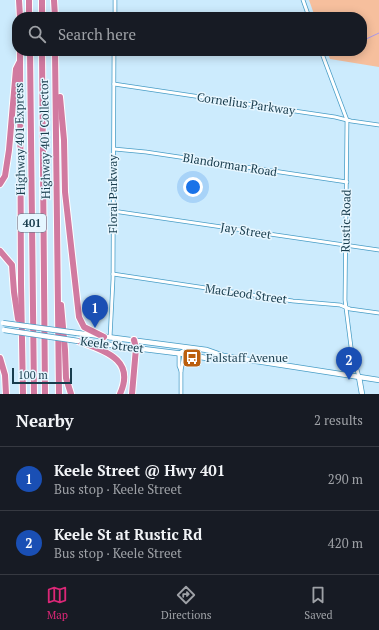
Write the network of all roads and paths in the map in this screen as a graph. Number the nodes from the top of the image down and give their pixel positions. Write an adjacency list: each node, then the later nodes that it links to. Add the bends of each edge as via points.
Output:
1 (19, 0): 7 (highway)
2 (29, 0): 8 (highway)
3 (42, 0): 9 (highway)
4 (54, 0): 10 (highway)
5 (115, 0): 11 (street)
6 (303, 0): 12 (street)
7 (20, 12)
8 (29, 12)
9 (42, 12)
10 (55, 12)
11 (115, 12)
12 (307, 12)
13 (20, 56): 20 (highway, Highway 401 Collector / 401)
14 (30, 56): 50 (highway, Highway 401 Express / 401)
15 (42, 56): 51 (highway, Highway 401 Express / 401)
16 (55, 56): 31 (highway, Highway 401 Collector / 401)
17 (55, 56): 37 (highway, via 64,140 65,192 79,317 84,327)
18 (114, 56): 21 (street, Floral Parkway)
19 (323, 56): 22 (street, Rustic Road)
20 (20, 60): 26 (highway, via 16,69 5,176); 38 (highway, Highway 401 Collector / 401)
21 (114, 84): 22 (street, Cornelius Parkway); 24 (street, Floral Parkway)
22 (347, 120): 23 (street, Cornelius Parkway); 25 (street, Rustic Road)
23 (379, 125)
24 (114, 149): 25 (street, Blandorman Road); 27 (street, Floral Parkway)
25 (347, 182): 28 (street, Rustic Road)
26 (0, 184)
27 (114, 211): 28 (street, Jay Street); 32 (street, Floral Parkway)
28 (345, 246): 29 (street, Jay Street); 33 (street, Rustic Road)
29 (379, 250)
30 (0, 251): 38 (highway, via 12,265)
31 (58, 260): 52 (highway, Highway 401 Collector / 401); 53 (highway, via 66,378)
32 (113, 274): 33 (street, MacLeod Street, via 279,299); 37 (street, Floral Parkway)
33 (346, 306): 34 (street, MacLeod Street, via 350,309); 46 (street, Rustic Road, via 351,347)
34 (379, 313)
35 (1, 322): 37 (main road, Keele Street, bridge)
36 (2, 330): 40 (main road, Keele Street, bridge)
37 (107, 337): 39 (main road, Keele Street)
38 (22, 338): 49 (highway, Highway 401 Collector / 401)
39 (134, 340): 41 (highway); 42 (main road, Keele Street)
40 (78, 341): 41 (main road, Keele Street); 54 (highway, via 105,351 117,359 123,369 124,378)
41 (136, 348): 43 (main road, Keele Street); 55 (highway)
42 (189, 348): 43 (street); 44 (main road, Keele Street, via 207,350)
43 (182, 353): 44 (main road, Keele Street, via 206,358); 56 (street, via 179,366)
44 (224, 356): 46 (main road, Keele Street)
45 (0, 358): 48 (highway, via 5,375)
46 (359, 377): 47 (main road, Keele Street); 57 (main road, Rustic Road)
47 (379, 380)
48 (6, 394)
49 (23, 394)
50 (34, 394)
51 (45, 394)
52 (59, 394)
53 (71, 394)
54 (120, 394)
55 (132, 394)
56 (181, 394)
57 (362, 394)

